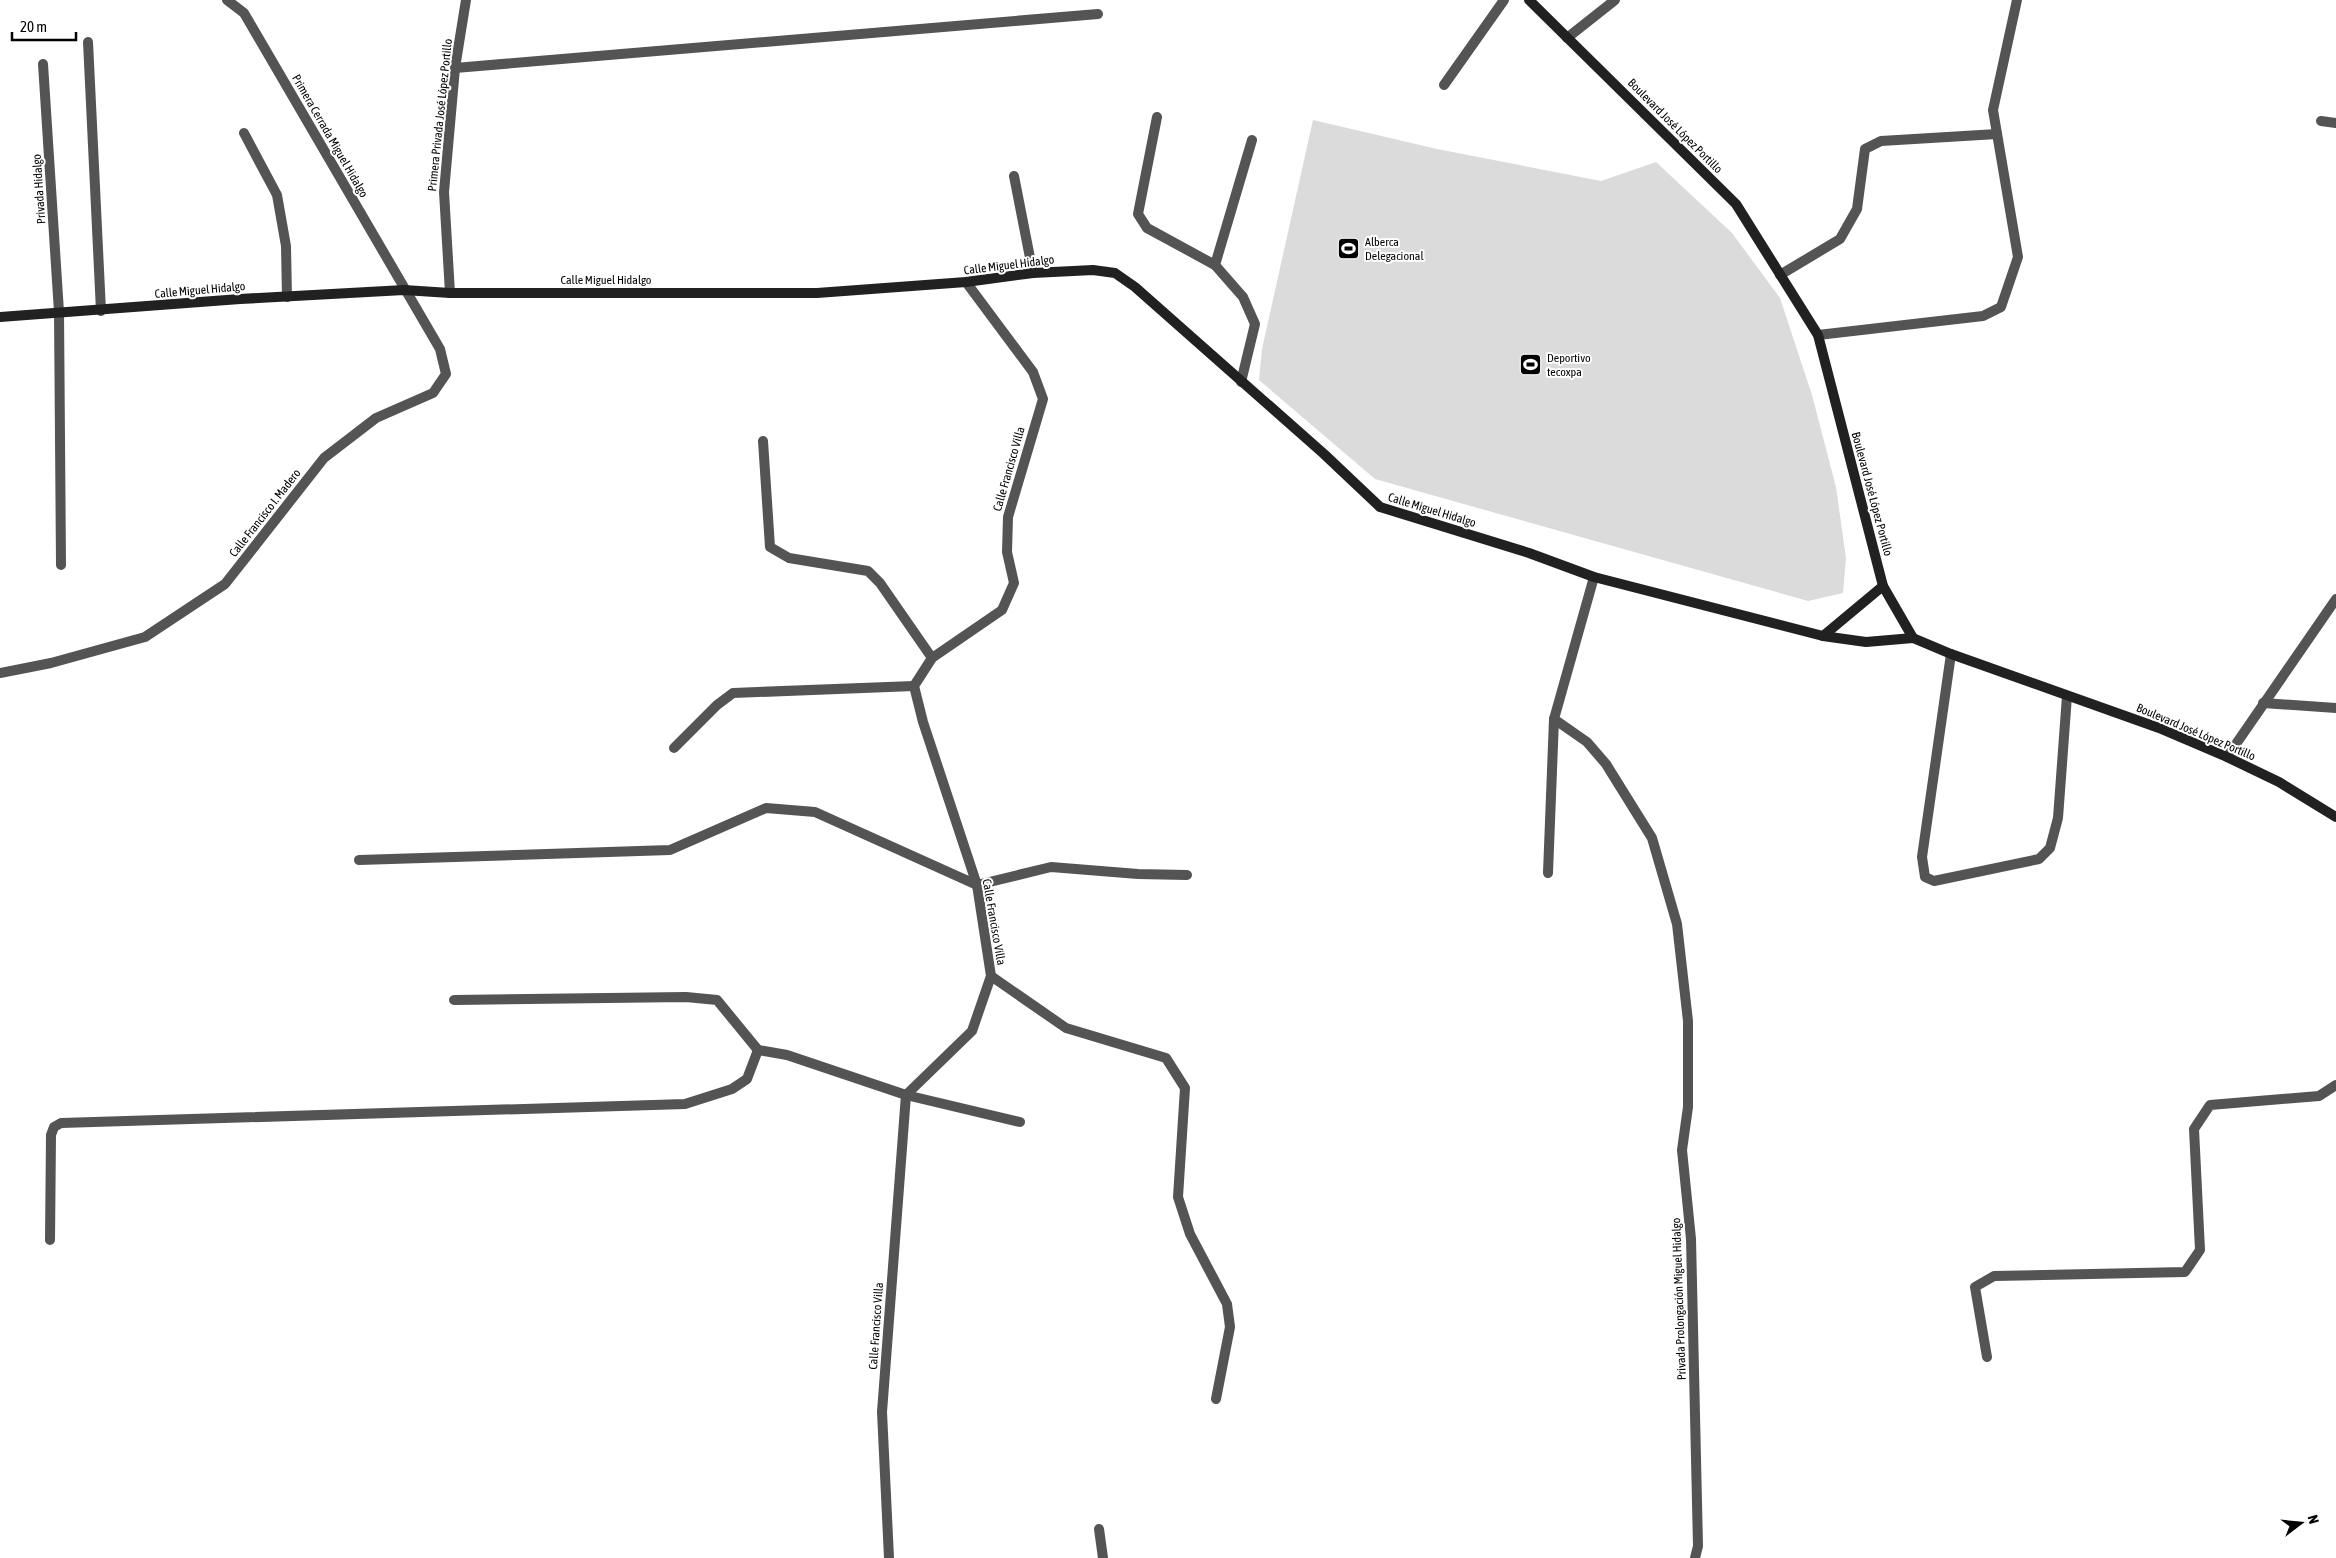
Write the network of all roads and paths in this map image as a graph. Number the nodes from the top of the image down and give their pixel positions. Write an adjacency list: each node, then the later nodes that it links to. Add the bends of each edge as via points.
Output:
1 (227, 0): 24 (street, Primera Cerrada Miguel Hidalgo, via 244,13)
2 (466, 0): 11 (street, Primera Privada José López Portillo)
3 (1504, 0): 12 (street)
4 (1529, 0): 8 (street, Boulevard José López Portillo)
5 (1615, 0): 8 (street)
6 (2017, 0): 17 (street, via 1993,110)
7 (1098, 14): 11 (street)
8 (1567, 38): 22 (street, Boulevard José López Portillo, via 1736,204)
9 (88, 42): 27 (street)
10 (43, 64): 28 (street, Privada Hidalgo)
11 (455, 68): 25 (street, Primera Privada José López Portillo, via 444,192)
12 (1444, 85)
13 (1158, 117): 20 (street, via 1138,214 1147,228)
14 (2320, 121): 15 (street)
15 (2336, 123)
16 (244, 133): 26 (street, via 277,195 286,246)
17 (1997, 134): 22 (street, via 1881,142 1865,149 1857,209 1840,239); 30 (street, via 2018,257 2001,308 1984,316)
18 (1252, 140): 20 (street)
19 (1014, 176): 21 (street)
20 (1215, 265): 31 (street, via 1243,297 1255,324)
21 (1033, 272): 23 (street, Calle Miguel Hidalgo); 31 (street, Calle Miguel Hidalgo, via 1093,270 1115,273)
22 (1780, 275): 30 (street, Boulevard José López Portillo)
23 (966, 282): 25 (street, Calle Miguel Hidalgo, via 817,293); 40 (street, Calle Francisco Villa, via 1033,372 1043,399 1008,517 1007,552 1014,583 1002,610)
24 (404, 290): 25 (street, Calle Miguel Hidalgo); 26 (street, Calle Miguel Hidalgo); 41 (street, Calle Francisco I. Madero, via 440,349 446,374 433,393 376,418 324,458 225,584 145,637 51,663)
25 (450, 292)
26 (287, 297): 27 (street, Calle Miguel Hidalgo)
27 (101, 311): 28 (street, Calle Miguel Hidalgo)
28 (59, 312): 29 (street, Calle Miguel Hidalgo); 33 (street, Privada Hidalgo)
29 (0, 317)
30 (1818, 335): 35 (street, Boulevard José López Portillo)
31 (1241, 382): 34 (street, Calle Miguel Hidalgo, via 1380,507 1529,553)
32 (763, 441): 40 (street, via 770,547 789,558 868,571 880,583)
33 (60, 565)
34 (1594, 577): 37 (street, Calle Miguel Hidalgo); 46 (street)
35 (1883, 586): 37 (street); 38 (street, Boulevard José López Portillo)
36 (2336, 599): 44 (street)
37 (1823, 636): 38 (street, Calle Miguel Hidalgo, via 1866,642)
38 (1913, 638): 39 (street, Boulevard José López Portillo)
39 (1951, 654): 43 (street, Boulevard José López Portillo); 43 (street, via 1922,857 1925,877 1934,881 2039,859 2050,848 2058,818)
40 (932, 658): 42 (street, Calle Francisco Villa)
41 (0, 673)
42 (914, 686): 47 (street, via 733,693); 53 (street, Calle Francisco Villa)
43 (2067, 696): 48 (street, Boulevard José López Portillo, via 2159,728)
44 (2263, 702): 45 (street); 48 (street)
45 (2336, 708)
46 (1554, 719): 51 (street); 66 (street, Privada Prolongación Miguel Hidalgo, via 1587,742 1606,764 1652,838 1677,924 1688,1021 1688,1107 1682,1150 1691,1239 1698,1546)
47 (674, 748)
48 (2227, 757): 49 (street, Boulevard José López Portillo, via 2279,782)
49 (2336, 817)
50 (360, 860): 53 (street, via 670,850 766,808 815,812)
51 (1548, 873)
52 (1187, 875): 53 (street, via 1051,867)
53 (977, 885): 54 (street, Calle Francisco Villa)
54 (991, 976): 58 (street, Calle Francisco Villa, via 972,1031); 62 (street, via 1066,1028 1166,1058 1185,1088 1178,1197 1190,1234 1227,1304 1230,1327)
55 (454, 1000): 56 (street, via 686,997 717,1000)
56 (758, 1050): 58 (street, via 787,1054); 60 (street, via 747,1079 732,1089 685,1104 61,1123 54,1127 51,1135)
57 (2336, 1085): 61 (street, via 2320,1096 2210,1105 2194,1128 2200,1250 2185,1272 1994,1276 1975,1287)
58 (906, 1095): 59 (street); 64 (street, Calle Francisco Villa, via 882,1412)
59 (1020, 1122)
60 (50, 1240)
61 (1986, 1357)
62 (1216, 1399)
63 (1099, 1529): 65 (street)
64 (889, 1558)
65 (1104, 1558)
66 (1695, 1558)

